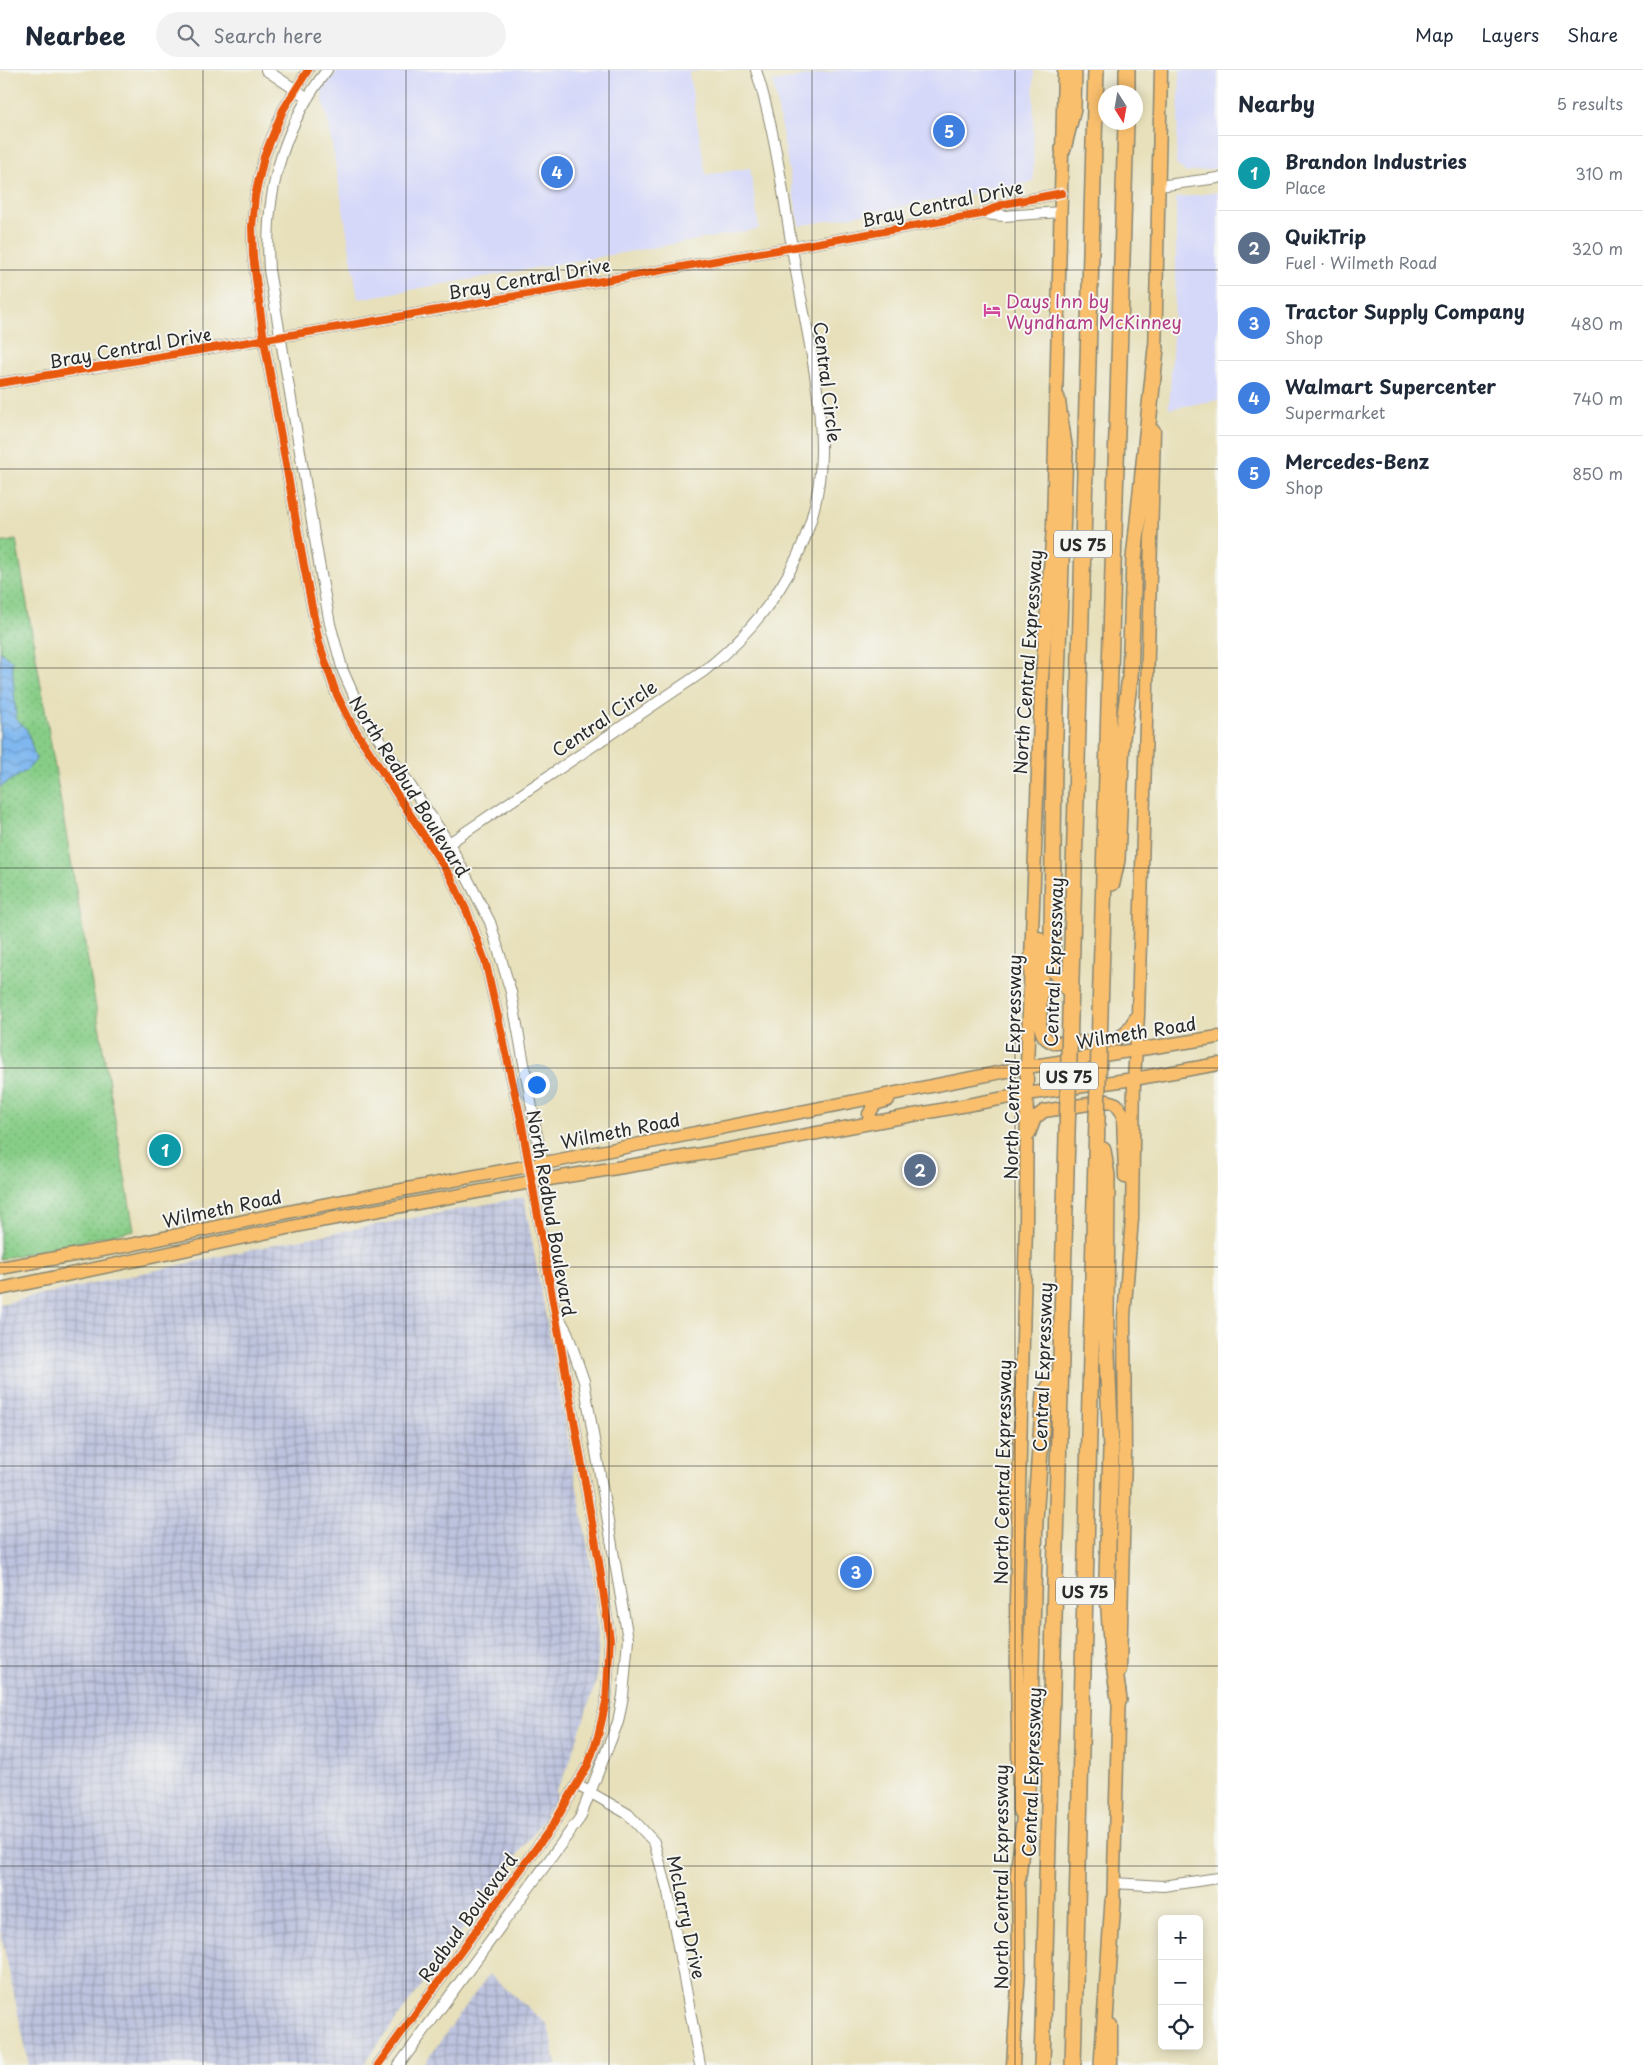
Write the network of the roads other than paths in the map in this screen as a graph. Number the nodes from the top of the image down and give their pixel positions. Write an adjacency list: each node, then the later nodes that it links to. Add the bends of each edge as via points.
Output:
1 (266, 70): 11 (street)
2 (308, 70): 11 (street, North Redbud Boulevard)
3 (327, 70): 12 (street, North Redbud Boulevard)
4 (756, 70): 20 (street, Central Circle, via 767,107)
5 (1064, 70): 14 (main road, North Central Expressway)
6 (1074, 70): 14 (highway, via 1073,108)
7 (1096, 70): 34 (highway, Central Expressway / US 75)
8 (1127, 70): 10 (highway)
9 (1161, 70): 16 (main road)
10 (1127, 85)
11 (295, 88): 12 (street); 22 (street, North Redbud Boulevard, via 273,131 254,205 252,256)
12 (308, 98): 21 (street, North Redbud Boulevard, via 286,142 270,201 267,240)
13 (1126, 130): 33 (highway, US 75)
14 (1063, 149): 17 (main road, North Central Expressway)
15 (1218, 178): 16 (street)
16 (1159, 186): 23 (main road)
17 (1062, 193): 18 (main road, North Central Expressway); 19 (street, Bray Central Drive, via 1004,204)
18 (1061, 212): 19 (street, Bray Central Drive, via 1004,216); 25 (main road, North Central Expressway)
19 (981, 214): 20 (street, Bray Central Drive)
20 (792, 248): 21 (street, Bray Central Drive); 30 (street, Central Circle, via 819,413 821,453 813,514 792,569 760,618 718,660)
21 (279, 337): 22 (street, Bray Central Drive); 26 (street, North Redbud Boulevard)
22 (264, 340): 24 (street, Bray Central Drive); 27 (street, North Redbud Boulevard)
23 (1156, 348): 33 (highway, via 1134,559 1130,677 1122,738 1117,860); 35 (main road)
24 (0, 383)
25 (1057, 398): 32 (main road, North Central Expressway, via 1051,575 1041,691); 34 (highway, via 1065,452 1054,763 1053,969)
26 (307, 498): 27 (street); 28 (street, North Redbud Boulevard, via 330,624)
27 (292, 500): 29 (street, North Redbud Boulevard, via 316,631)
28 (346, 679): 29 (street); 30 (street, North Redbud Boulevard, via 369,725)
29 (333, 684): 31 (street, North Redbud Boulevard, via 352,725)
30 (449, 843): 31 (street, Central Circle); 48 (street, North Redbud Boulevard, via 490,922 506,974)
31 (436, 852): 49 (street, North Redbud Boulevard, via 468,912 486,964)
32 (1034, 903): 35 (main road, via 1042,963 1040,1025 1046,1040 1054,1043 1112,1041 1126,1033); 39 (main road, North Central Expressway)
33 (1104, 924): 43 (highway, US 75, bridge)
34 (1071, 992): 57 (highway, Central Expressway / US 75, bridge)
35 (1138, 1015): 37 (main road)
36 (1218, 1037): 37 (main road, Wilmeth Road)
37 (1136, 1051): 39 (main road, Wilmeth Road); 41 (main road)
38 (1218, 1064): 41 (main road, Wilmeth Road)
39 (1027, 1067): 40 (main road, Wilmeth Road); 42 (main road, North Central Expressway)
40 (968, 1079): 44 (main road, via 941,1090 875,1104 869,1114); 45 (main road, Wilmeth Road)
41 (1134, 1079): 42 (main road, Wilmeth Road); 51 (main road)
42 (1026, 1094): 44 (main road, Wilmeth Road); 46 (main road, North Central Expressway)
43 (1097, 1118): 58 (highway, via 1107,1176 1106,1329 1111,1450 1107,1576); 70 (highway, US 75)
44 (870, 1123): 47 (main road, Wilmeth Road)
45 (717, 1129): 47 (main road); 48 (main road, Wilmeth Road)
46 (1027, 1138): 51 (main road, via 1035,1118 1044,1111 1108,1100 1116,1104 1124,1114 1124,1174); 61 (main road, North Central Expressway, via 1016,1601)
47 (720, 1151): 50 (main road, Wilmeth Road)
48 (542, 1163): 49 (main road, Wilmeth Road); 50 (street, North Redbud Boulevard)
49 (529, 1166): 50 (street, North Redbud Boulevard); 52 (main road, Wilmeth Road)
50 (531, 1182): 53 (main road, Wilmeth Road, via 324,1220); 56 (street, North Redbud Boulevard)
51 (1132, 1219): 58 (main road, via 1124,1317 1125,1454)
52 (166, 1238): 53 (main road); 54 (main road, Wilmeth Road)
53 (170, 1253): 55 (main road, Wilmeth Road)
54 (0, 1268)
55 (0, 1289)
56 (554, 1309): 59 (street, North Redbud Boulevard, via 610,1639 602,1724 588,1765); 60 (street, North Redbud Boulevard, via 567,1332 584,1380 628,1640 618,1722)
57 (1061, 1372): 61 (highway, via 1044,1394 1035,1519 1028,1781); 69 (highway, Central Expressway / US 75)
58 (1119, 1700): 63 (main road)
59 (577, 1785): 60 (street, McLarry Drive); 65 (street, Redbud Boulevard, via 553,1825)
60 (591, 1793): 66 (street, Redbud Boulevard, via 572,1830); 67 (street, McLarry Drive, via 628,1814 654,1842 668,1892)
61 (1018, 1878): 68 (main road, North Central Expressway, via 1018,1970)
62 (1218, 1878): 63 (street, via 1171,1886)
63 (1114, 1883): 64 (main road)
64 (1113, 1901): 71 (highway); 72 (main road)
65 (378, 2065)
66 (399, 2065)
67 (700, 2065)
68 (1012, 2065)
69 (1042, 2065)
70 (1072, 2065)
71 (1102, 2065)
72 (1111, 2065)

